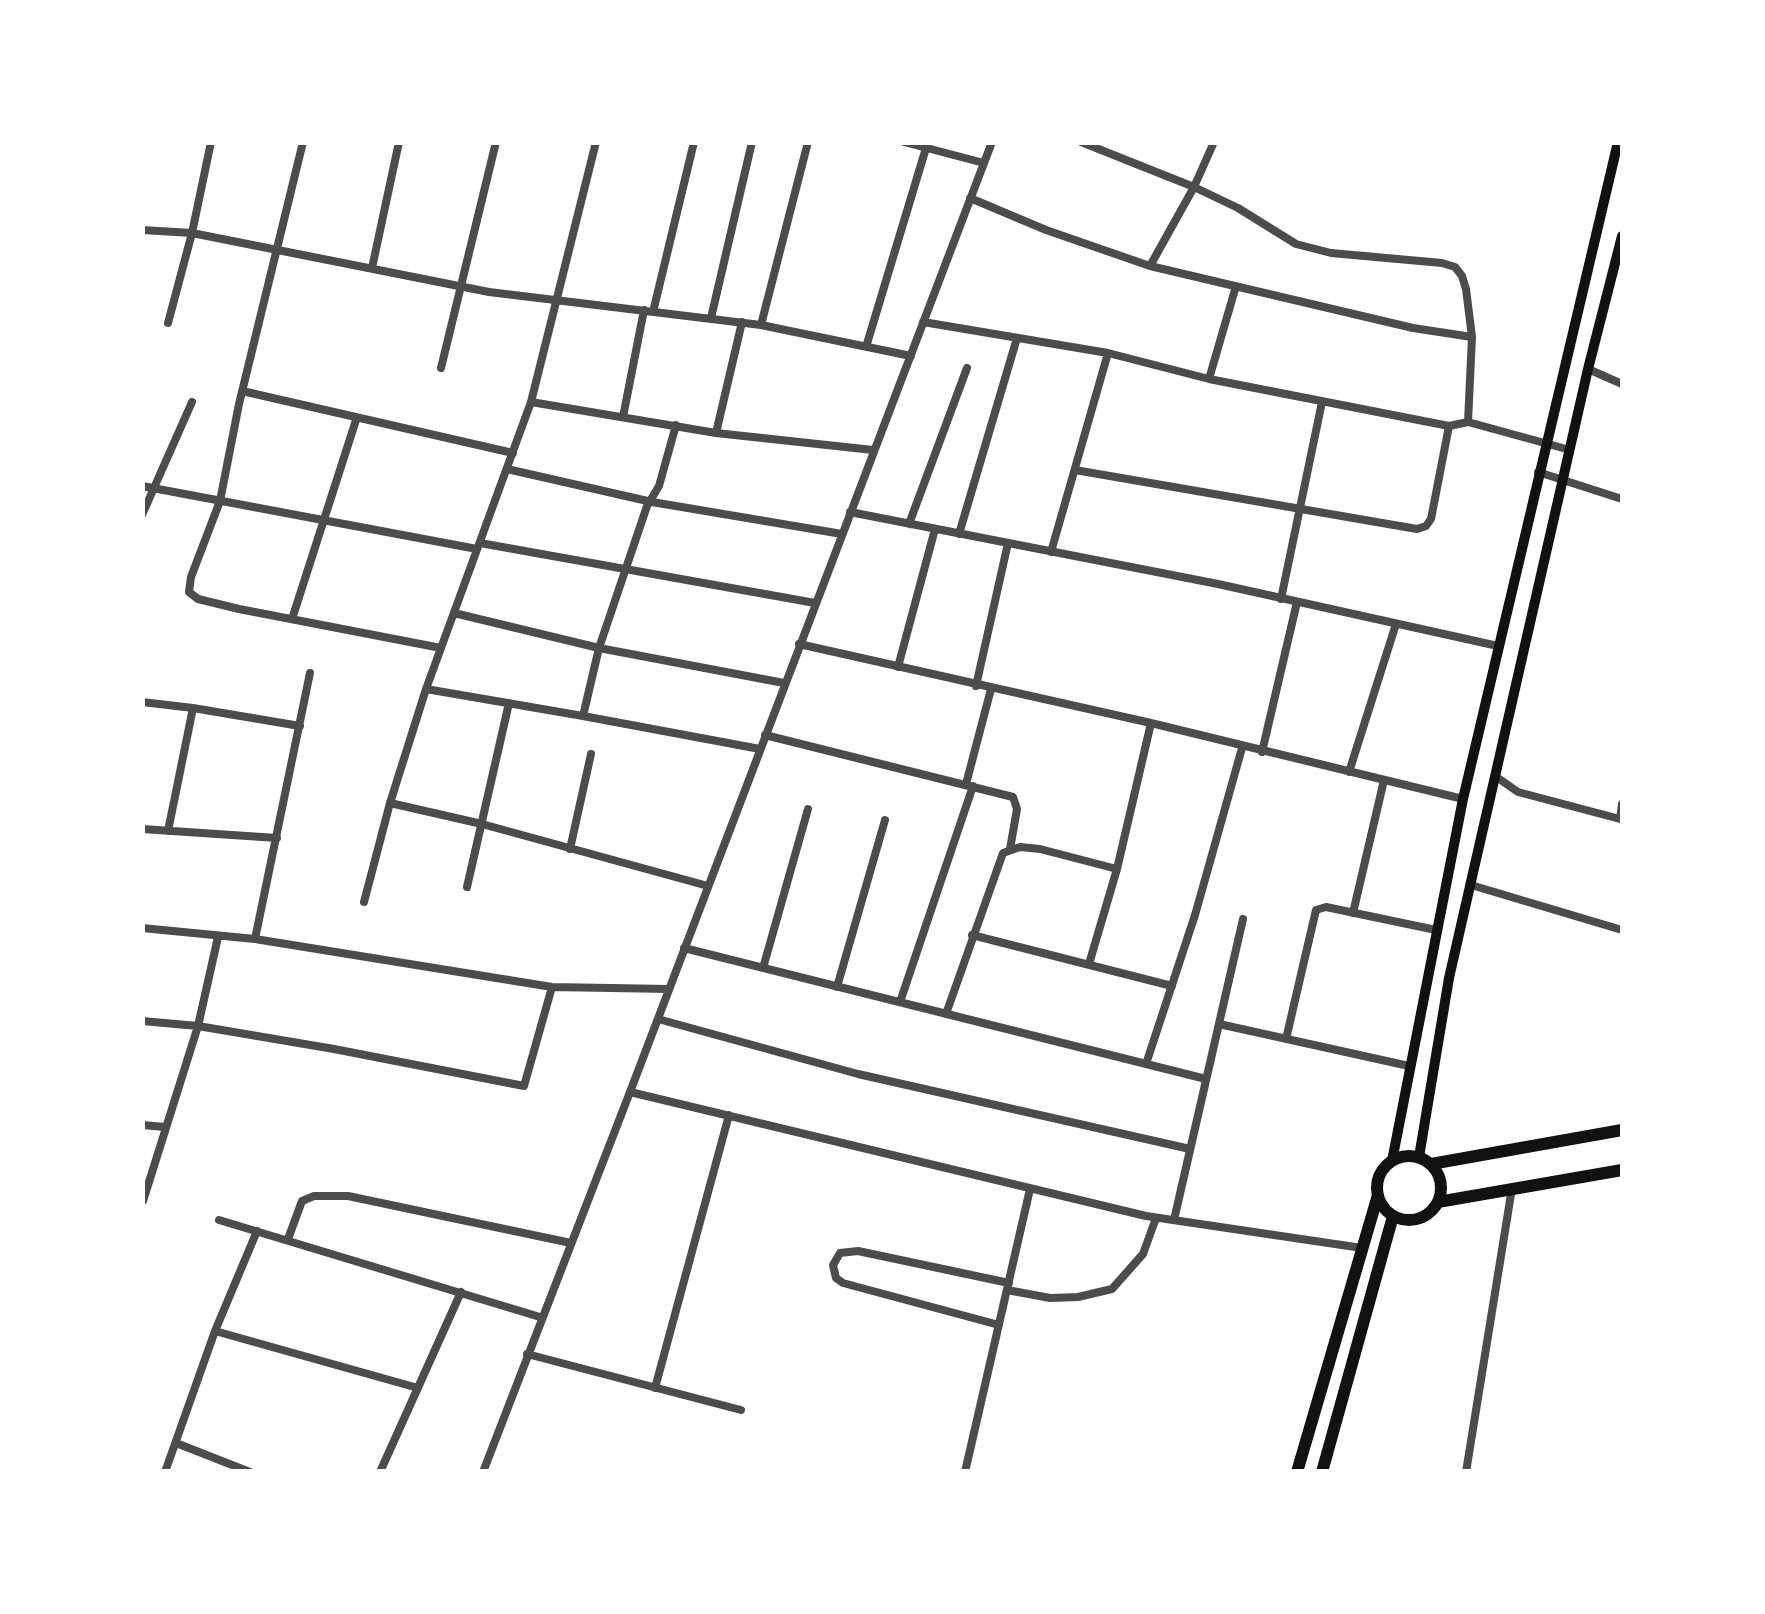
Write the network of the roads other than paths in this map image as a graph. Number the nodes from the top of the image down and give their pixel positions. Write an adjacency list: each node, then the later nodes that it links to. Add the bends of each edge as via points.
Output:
1 (211, 142): 19 (street)
2 (303, 142): 21 (street)
3 (400, 142): 23 (street)
4 (496, 142): 24 (street)
5 (596, 142): 26 (street)
6 (694, 142): 27 (street)
7 (752, 142): 28 (street)
8 (808, 142): 32 (street)
9 (904, 142): 14 (street)
10 (992, 142): 15 (street)
11 (1082, 142): 16 (street)
12 (1214, 142): 16 (street)
13 (1618, 142): 53 (main road)
14 (926, 148): 15 (street); 35 (street)
15 (984, 164): 17 (street)
16 (1194, 186): 22 (street); 34 (street, via 1296,244 1455,267 1466,289)
17 (970, 198): 22 (street); 31 (street)
18 (142, 230): 19 (street)
19 (192, 233): 21 (street); 29 (street)
20 (1622, 236): 40 (main road)
21 (279, 250): 23 (street); 43 (street)
22 (1150, 266): 25 (street)
23 (372, 268): 24 (street)
24 (461, 286): 26 (street); 38 (street)
25 (1236, 286): 34 (street); 41 (street)
26 (555, 300): 27 (street); 45 (street)
27 (649, 311): 28 (street); 48 (street)
28 (711, 318): 30 (street)
29 (168, 322)
30 (742, 322): 32 (street); 52 (street)
31 (923, 322): 33 (street); 37 (street)
32 (761, 324): 35 (street)
33 (1017, 338): 36 (street); 73 (street)
34 (1472, 338): 49 (street)
35 (866, 347): 37 (street)
36 (1108, 353): 41 (street); 58 (street)
37 (911, 356): 54 (street)
38 (441, 368)
39 (967, 368): 70 (street)
40 (1588, 369): 42 (street); 55 (main road)
41 (1209, 378): 46 (street)
42 (1622, 384)
43 (242, 391): 47 (street); 64 (street)
44 (192, 402): 62 (street)
45 (531, 402): 48 (street); 56 (street)
46 (1322, 402): 51 (street); 66 (street)
47 (357, 417): 56 (street); 69 (street)
48 (622, 417): 50 (street)
49 (1468, 422): 51 (street); 53 (street)
50 (676, 425): 52 (street); 65 (street)
51 (1448, 426): 66 (street, via 1426,526)
52 (716, 433): 54 (street)
53 (1545, 442): 55 (street); 59 (main road)
54 (874, 450): 67 (street)
55 (1570, 450): 60 (main road)
56 (513, 453): 57 (street)
57 (507, 469): 65 (street); 75 (street)
58 (1074, 470): 66 (street); 76 (street)
59 (1538, 472): 60 (street); 85 (main road)
60 (1562, 480): 63 (street); 106 (main road)
61 (142, 486): 62 (street)
62 (154, 488): 64 (street); 68 (street)
63 (1622, 499)
64 (220, 501): 69 (street); 82 (street, via 191,577 192,596)
65 (652, 502): 72 (street); 77 (street)
66 (1301, 510): 78 (street)
67 (850, 512): 70 (street); 72 (street)
68 (142, 516)
69 (324, 520): 75 (street); 82 (street)
70 (909, 524): 71 (street)
71 (935, 529): 73 (street); 88 (street)
72 (842, 534): 80 (street)
73 (959, 534): 74 (street)
74 (1008, 543): 76 (street); 91 (street)
75 (478, 546): 77 (street); 81 (street)
76 (1052, 552): 78 (street)
77 (626, 568): 80 (street); 87 (street)
78 (1281, 598): 79 (street)
79 (1297, 602): 83 (street); 103 (street)
80 (815, 603): 84 (street)
81 (454, 614): 86 (street); 87 (street)
82 (292, 618): 86 (street)
83 (1396, 624): 85 (street); 105 (street)
84 (799, 644): 88 (street); 90 (street)
85 (1498, 646): 109 (main road)
86 (441, 648): 92 (street)
87 (600, 648): 90 (street); 97 (street)
88 (898, 667): 91 (street)
89 (310, 673): 99 (street)
90 (784, 683): 100 (street)
91 (976, 686): 93 (street)
92 (426, 689): 95 (street); 110 (street)
93 (991, 689): 98 (street); 108 (street)
94 (142, 702): 96 (street)
95 (509, 703): 97 (street); 114 (street)
96 (193, 708): 99 (street); 116 (street)
97 (583, 716): 102 (street)
98 (1151, 723): 101 (street); 120 (street)
99 (300, 726): 117 (street)
100 (765, 734): 102 (street); 108 (street)
101 (1242, 748): 103 (street); 136 (street)
102 (760, 749): 122 (street)
103 (1262, 752): 105 (street)
104 (591, 754): 118 (street)
105 (1348, 772): 107 (street)
106 (1495, 776): 111 (street, via 1518,792 1620,819); 121 (main road)
107 (1384, 780): 109 (street); 125 (street)
108 (970, 785): 119 (street, via 1013,797); 140 (street)
109 (1462, 799): 128 (main road)
110 (390, 803): 114 (street); 124 (street)
111 (1622, 804)
112 (808, 809): 135 (street)
113 (885, 820): 138 (street)
114 (482, 824): 118 (street); 123 (street)
115 (142, 829): 116 (street)
116 (168, 830): 117 (street)
117 (277, 838): 132 (street)
118 (570, 849): 122 (street)
119 (1010, 849): 120 (street); 130 (street, via 997,862)
120 (1117, 869): 134 (street)
121 (1471, 885): 129 (street); 157 (main road, via 1449,978)
122 (708, 886): 133 (street)
123 (467, 888)
124 (364, 902)
125 (1354, 912): 128 (street); 146 (street, via 1320,908 1313,916)
126 (1243, 919): 144 (street)
127 (142, 928): 131 (street)
128 (1436, 930): 148 (main road)
129 (1622, 930)
130 (972, 935): 134 (street); 141 (street)
131 (218, 937): 132 (street); 145 (street)
132 (255, 939): 137 (street)
133 (684, 948): 135 (street); 139 (street)
134 (1089, 964): 136 (street)
135 (763, 968): 138 (street)
136 (1172, 986): 147 (street)
137 (552, 987): 139 (street); 145 (street, via 524,1086)
138 (836, 987): 140 (street)
139 (669, 990): 142 (street)
140 (900, 1002): 141 (street)
141 (946, 1014): 147 (street)
142 (658, 1019): 150 (street); 155 (street, via 858,1074)
143 (142, 1021): 145 (street)
144 (1219, 1024): 146 (street); 149 (street)
145 (198, 1026): 153 (street)
146 (1286, 1039): 148 (street)
147 (1146, 1064): 149 (street)
148 (1409, 1066): 156 (main road)
149 (1206, 1079): 155 (street)
150 (630, 1092): 151 (street); 170 (street)
151 (729, 1115): 159 (street); 179 (street)
152 (142, 1125): 153 (street)
153 (166, 1128): 162 (street)
154 (1622, 1130): 157 (highway)
155 (1190, 1150): 167 (street)
156 (1392, 1161): 157 (highway); 161 (highway, via 1377,1182)
157 (1425, 1161): 163 (highway, via 1439,1175)
158 (1622, 1170): 160 (highway)
159 (1030, 1188): 165 (street); 172 (street)
160 (1512, 1188): 163 (highway); 189 (street)
161 (1378, 1195): 164 (highway); 171 (highway)
162 (144, 1201)
163 (1438, 1202): 164 (highway, via 1419,1219)
164 (1393, 1216): 188 (highway)
165 (1156, 1218): 167 (street); 172 (street, via 1143,1254 1112,1288 1050,1298)
166 (219, 1220): 168 (street)
167 (1174, 1220): 171 (street)
168 (257, 1231): 169 (street); 176 (street)
169 (288, 1239): 170 (street, via 302,1201 348,1196); 173 (street)
170 (572, 1243): 174 (street)
171 (1362, 1248): 187 (highway)
172 (1008, 1286): 175 (street); 175 (street, via 858,1251 840,1253 832,1264 843,1283)
173 (461, 1292): 174 (street); 178 (street)
174 (540, 1317): 177 (street)
175 (999, 1324): 186 (street)
176 (215, 1330): 178 (street); 181 (street)
177 (526, 1354): 179 (street); 185 (street)
178 (418, 1388): 184 (street)
179 (655, 1388): 180 (street)
180 (742, 1410)
181 (176, 1443): 182 (street); 183 (street)
182 (165, 1472)
183 (250, 1472)
184 (380, 1472)
185 (483, 1472)
186 (965, 1472)
187 (1297, 1472)
188 (1322, 1472)
189 (1466, 1472)

